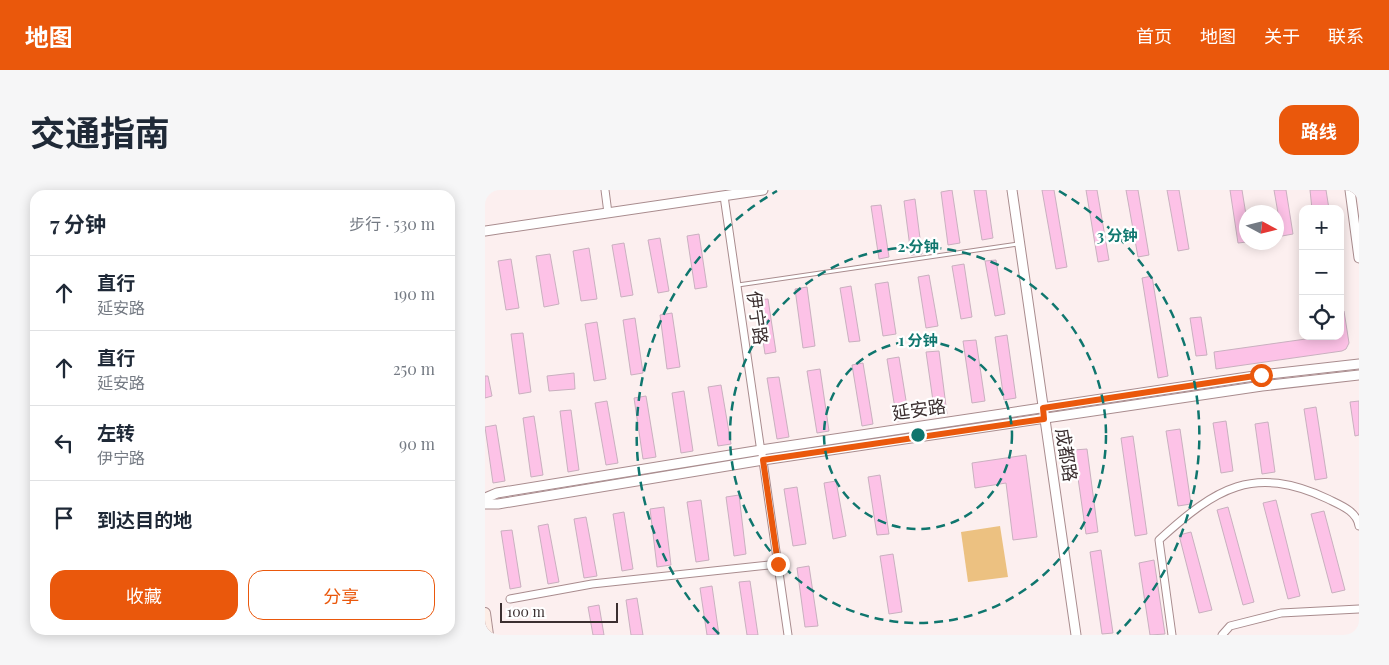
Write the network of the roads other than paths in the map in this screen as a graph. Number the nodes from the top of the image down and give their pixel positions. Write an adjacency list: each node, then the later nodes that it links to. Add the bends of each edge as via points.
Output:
1 (605, 190): 6 (street)
2 (763, 190): 5 (street)
3 (1012, 190): 8 (street, 成都路)
4 (1350, 190): 9 (street)
5 (724, 196): 6 (street); 10 (street, 伊宁路)
6 (609, 213): 7 (street)
7 (485, 231)
8 (1020, 244): 10 (lane); 13 (street, 成都路)
9 (1359, 258)
10 (737, 286): 15 (street, 伊宁路)
11 (1359, 364): 13 (street, 延安路, via 1261,375)
12 (1359, 375): 14 (street, 延安路)
13 (1043, 408): 14 (street, 成都路); 17 (street, 延安路, via 751,451 497,493)
14 (1044, 419): 16 (street, 延安路); 26 (street, 成都路)
15 (760, 445)
16 (762, 457): 18 (street, 延安路); 20 (street)
17 (485, 498)
18 (485, 504)
19 (1359, 526): 27 (street, via 1347,508 1295,487 1269,482 1228,489 1176,524 1159,540)
20 (778, 564): 21 (street, via 592,584); 25 (street)
21 (510, 600)
22 (1359, 609): 28 (street, via 1281,613 1229,626)
23 (485, 613): 24 (main road)
24 (488, 635)
25 (788, 635)
26 (1076, 635)
27 (1172, 635)
28 (1222, 635)

